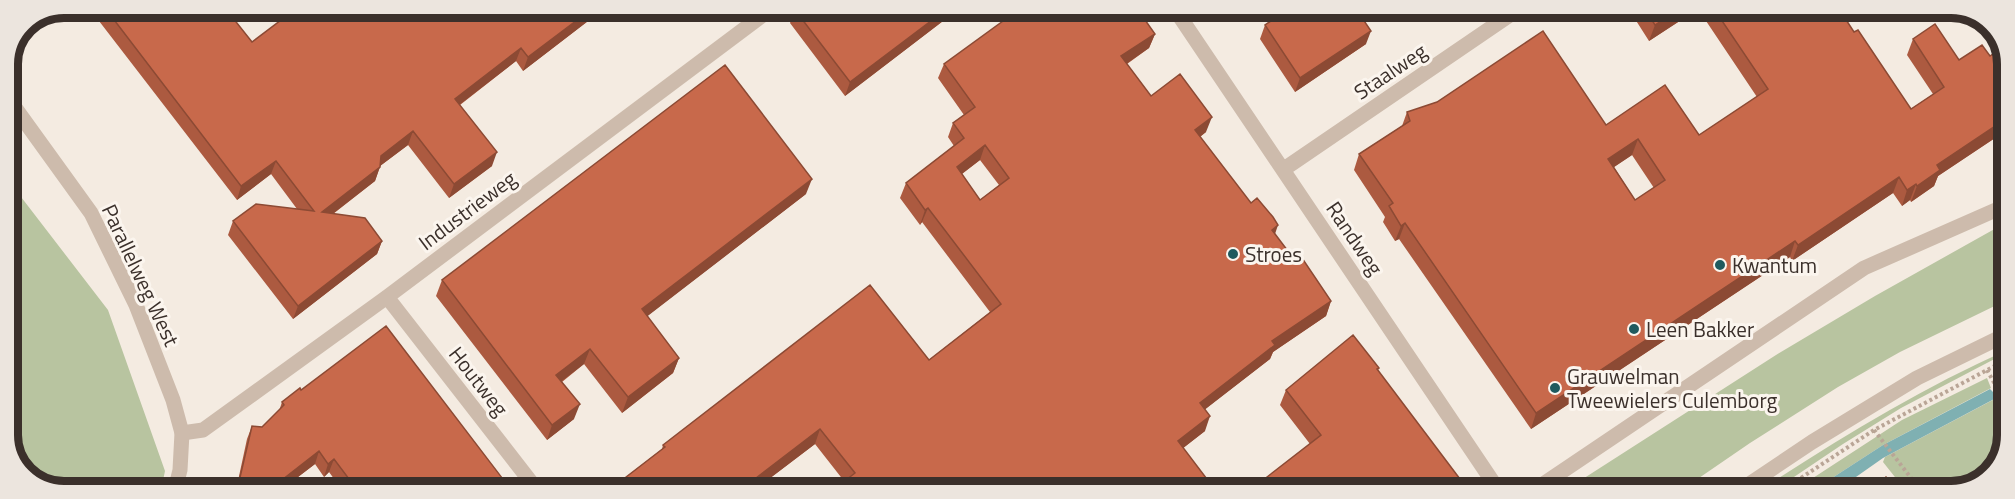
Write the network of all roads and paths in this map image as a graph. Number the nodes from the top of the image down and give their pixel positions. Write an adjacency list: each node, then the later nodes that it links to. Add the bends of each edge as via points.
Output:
1 (759, 18): 7 (street, Industrieweg)
2 (1181, 18): 5 (street, Randweg)
3 (1505, 18): 5 (street, Staalweg)
4 (18, 112): 13 (street, Parallelweg West, via 91,213 136,305)
5 (1284, 169): 16 (street, Randweg)
6 (1997, 209): 17 (street, via 1864,268)
7 (387, 297): 13 (street, Industrieweg, via 203,430); 15 (street, Houtweg)
8 (1997, 339): 18 (street, via 1917,378)
9 (1997, 365): 10 (path)
10 (1987, 370): 11 (path); 12 (path)
11 (1997, 386)
12 (1874, 430): 19 (path); 20 (path)
13 (182, 433): 14 (street, Parallelweg West)
14 (177, 481)
15 (530, 481)
16 (1492, 481)
17 (1548, 481)
18 (1754, 481)
19 (1795, 481)
20 (1913, 481)

